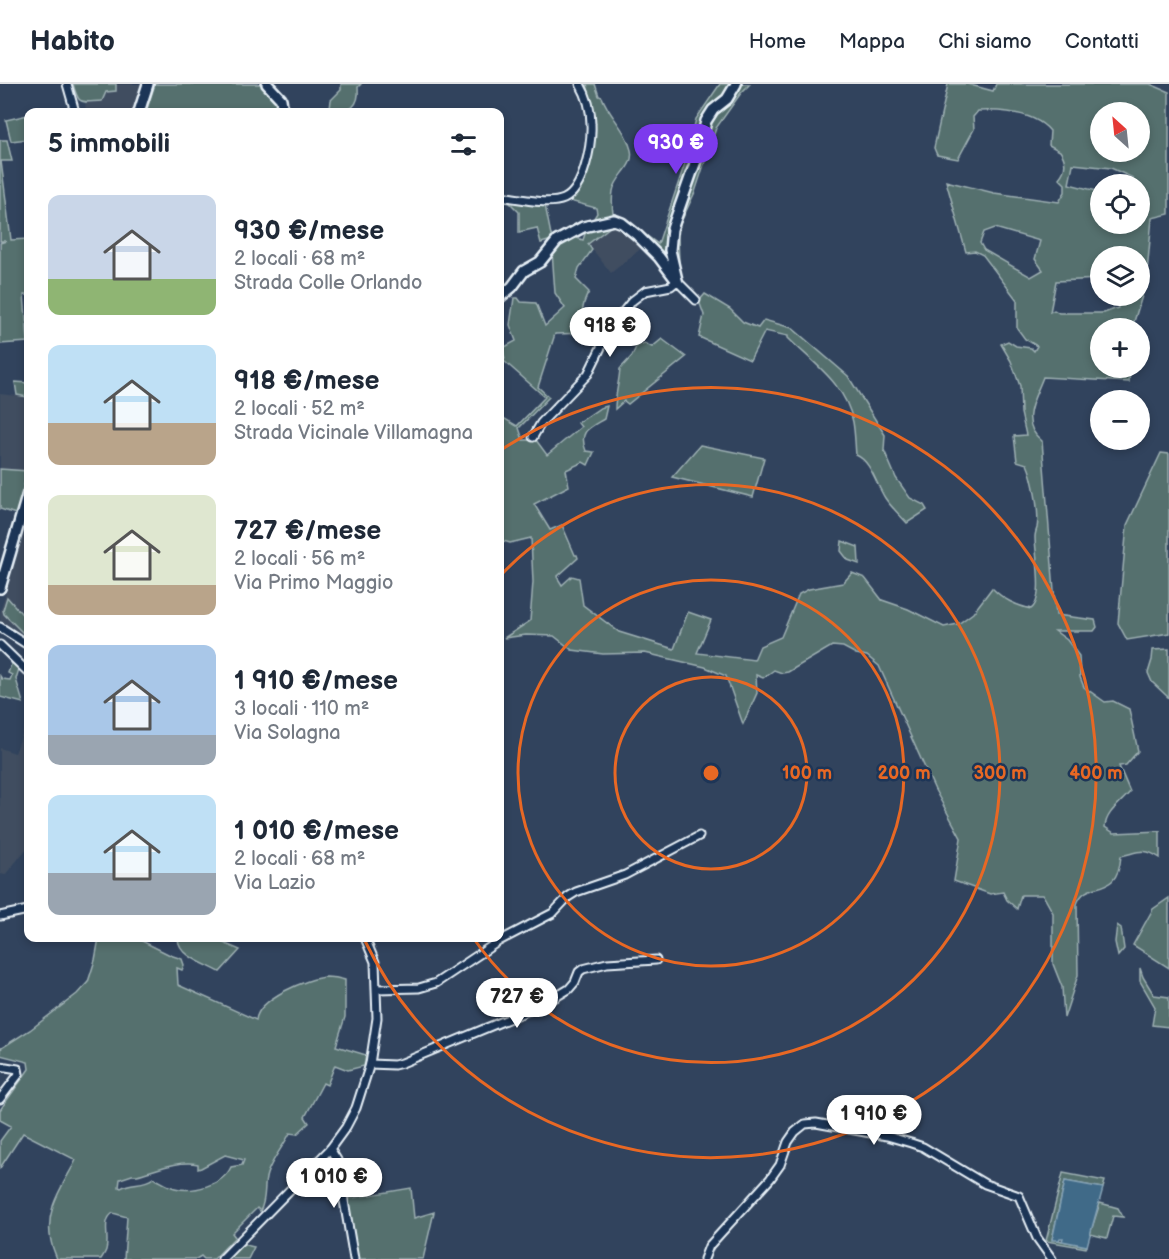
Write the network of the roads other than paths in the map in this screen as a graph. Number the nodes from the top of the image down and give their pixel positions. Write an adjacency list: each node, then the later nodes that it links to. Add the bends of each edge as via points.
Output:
1 (68, 84): 6 (street)
2 (148, 84): 7 (street)
3 (267, 84): 8 (street, via 281,99)
4 (580, 84): 9 (street, via 592,126 583,175 574,190 558,201)
5 (736, 84): 10 (street, via 706,121 672,229 670,250)
6 (74, 108)
7 (140, 108)
8 (282, 108)
9 (504, 196)
10 (677, 280): 11 (street, via 638,235 614,220 583,227 557,241); 12 (street); 13 (street, via 671,286 640,293 626,307 610,327 592,368 541,423)
11 (504, 294)
12 (696, 300)
13 (533, 437)
14 (24, 515): 15 (street)
15 (0, 588)
16 (0, 627): 17 (street)
17 (24, 642)
18 (0, 645): 19 (street)
19 (24, 668)
20 (699, 836): 23 (street, via 630,873 576,892 553,912)
21 (24, 911): 22 (street)
22 (0, 916)
23 (504, 938)
24 (367, 942): 27 (street, via 375,962)
25 (498, 942): 27 (street, via 436,983 419,988)
26 (656, 960): 28 (street, via 587,967 569,988 539,1007 402,1063)
27 (377, 988): 28 (street)
28 (370, 1064): 31 (street, via 356,1108)
29 (0, 1066): 30 (street, via 15,1067 19,1074)
30 (0, 1099)
31 (330, 1149): 32 (street); 33 (street, via 337,1160)
32 (222, 1259)
33 (354, 1259)
34 (704, 1259): 35 (street, via 709,1246 770,1179 788,1142 805,1124 911,1143 985,1184 1019,1196 1037,1238)
35 (1052, 1259)

